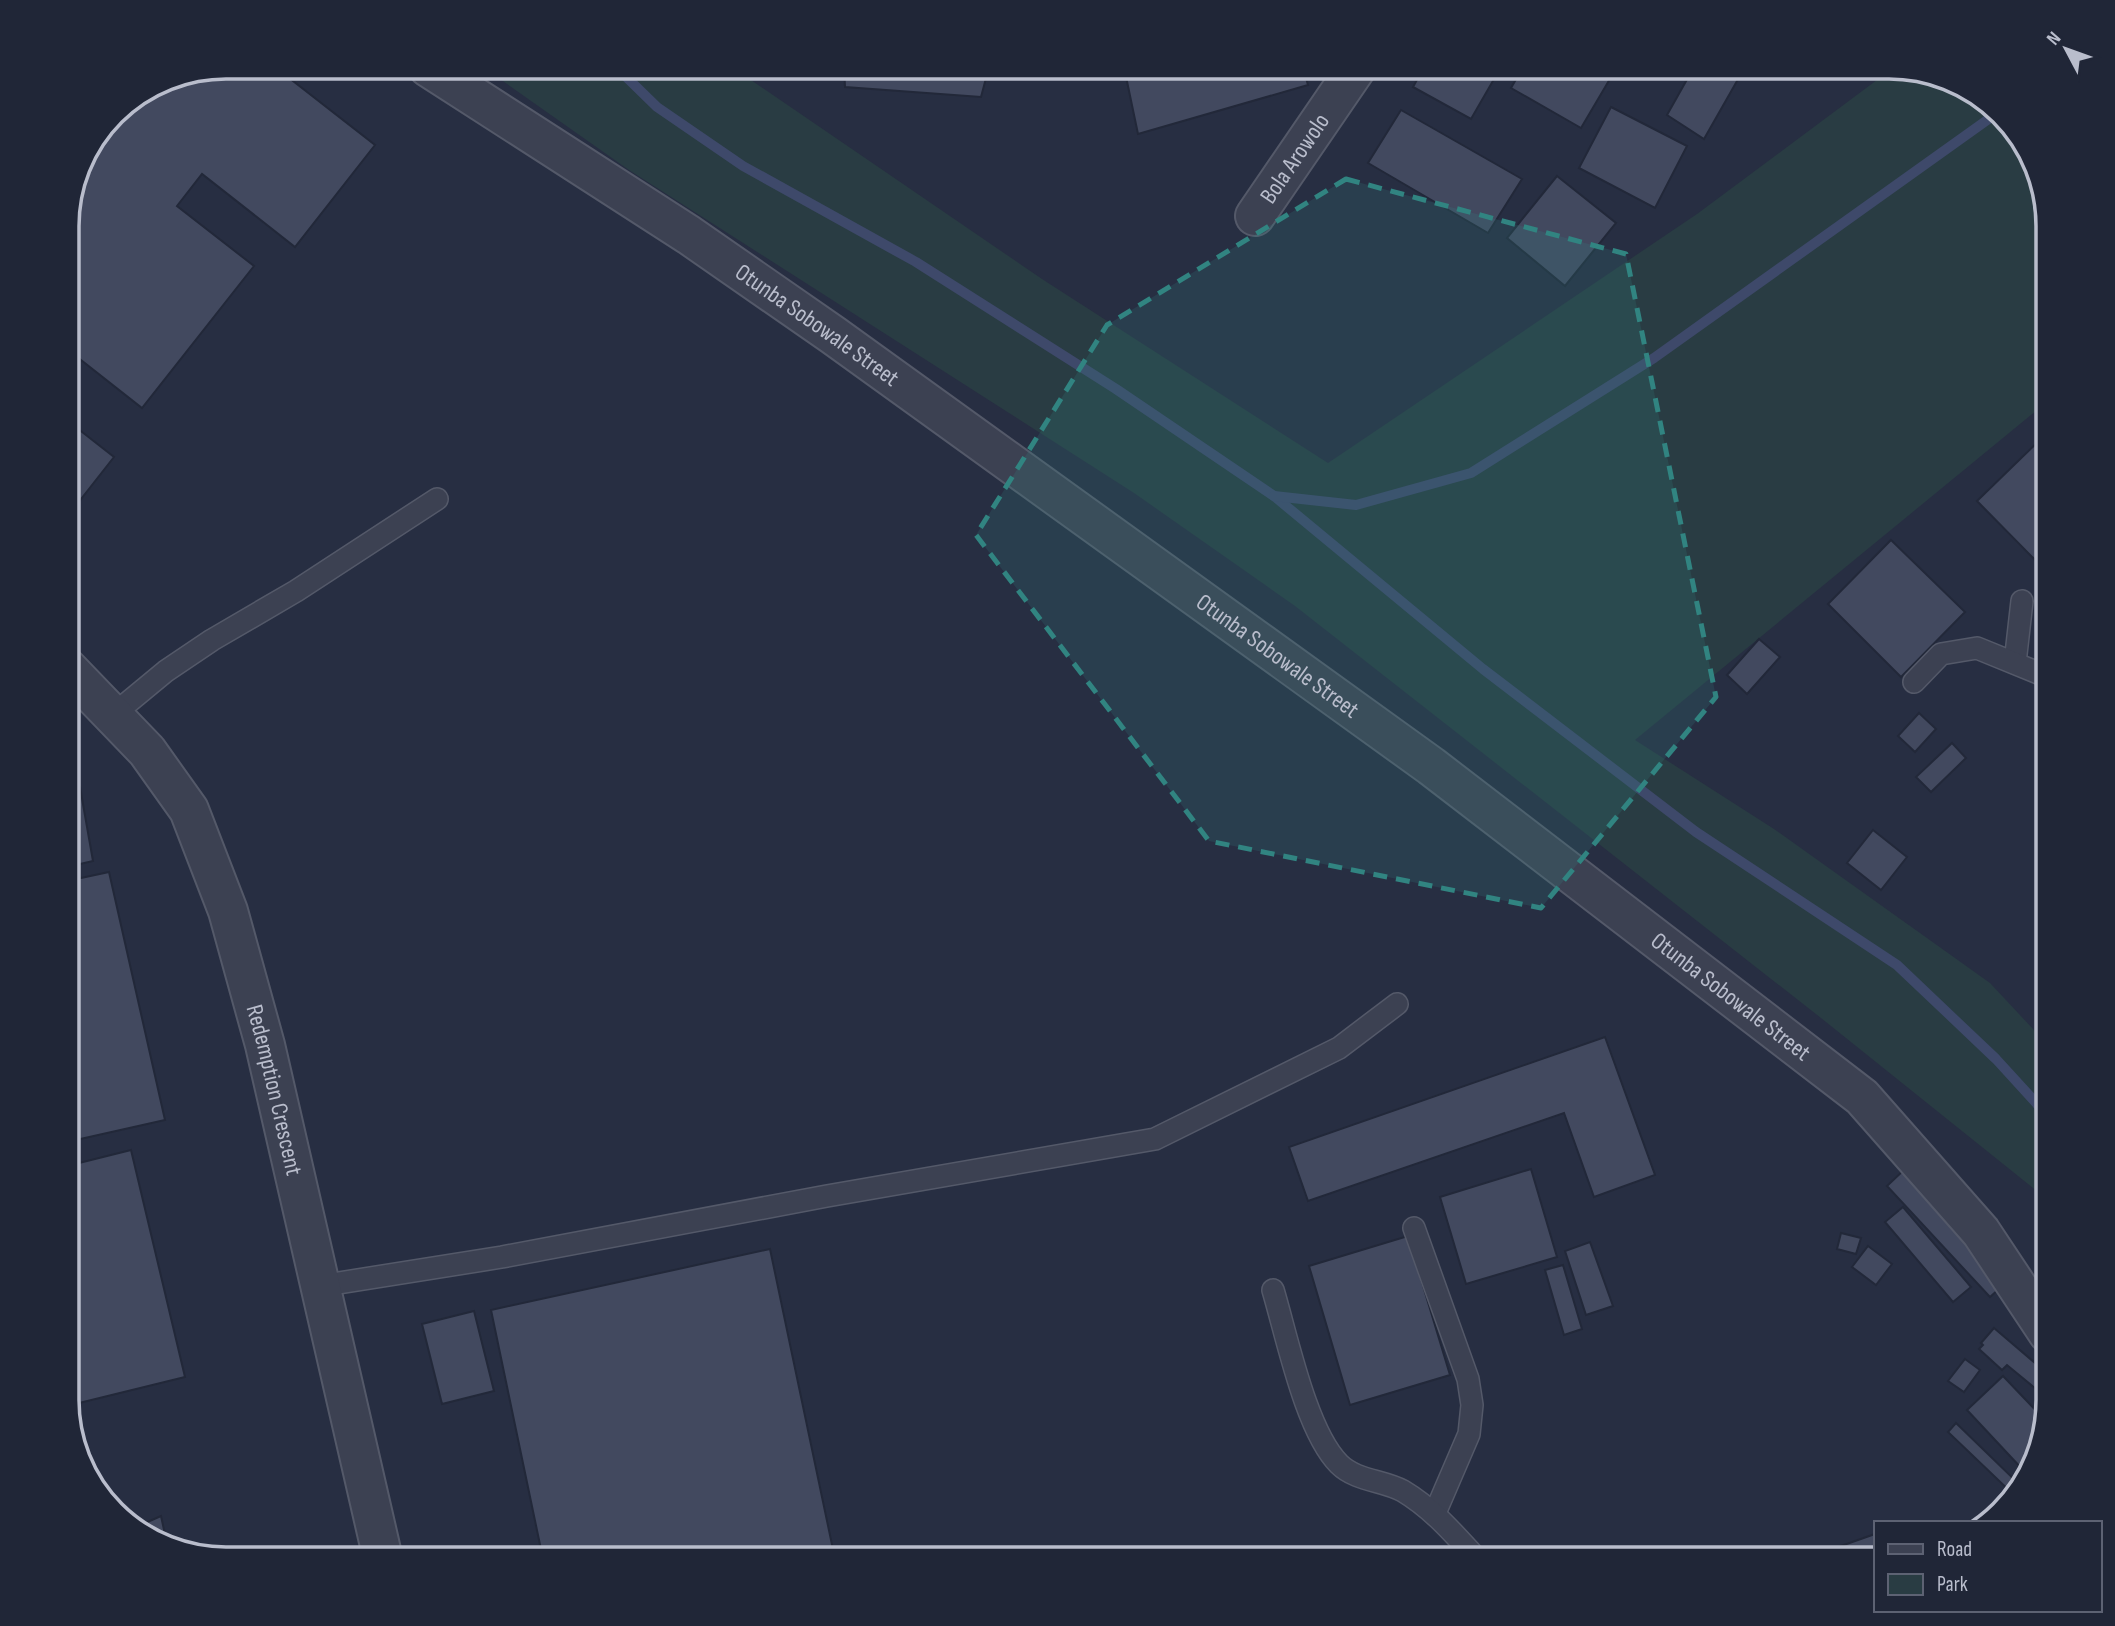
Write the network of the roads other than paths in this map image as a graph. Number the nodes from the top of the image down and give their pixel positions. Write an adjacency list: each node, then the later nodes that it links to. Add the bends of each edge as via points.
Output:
1 (448, 79): 15 (street, Otunba Sobowale Street, via 689,235 844,343 1431,766 1862,1097 1982,1233)
2 (1348, 79): 3 (street, Bola Arowolo)
3 (1255, 216)
4 (437, 499): 10 (lane, via 212,640)
5 (2022, 601): 6 (lane)
6 (2015, 663): 7 (lane); 9 (lane, via 1977,648 1941,653)
7 (2036, 672)
8 (79, 680): 10 (street, Redemption Crescent)
9 (1914, 682)
10 (114, 714): 13 (street, Redemption Crescent, via 189,810 228,911 265,1045)
11 (1397, 1004): 13 (lane, via 1339,1048 1155,1139)
12 (1414, 1228): 16 (lane, via 1468,1379 1472,1405 1469,1434)
13 (320, 1286): 17 (street, Redemption Crescent)
14 (1273, 1290): 16 (lane, via 1312,1421 1327,1450 1341,1466 1400,1490)
15 (2036, 1314)
16 (1435, 1513): 18 (lane)
17 (380, 1547)
18 (1466, 1547)

